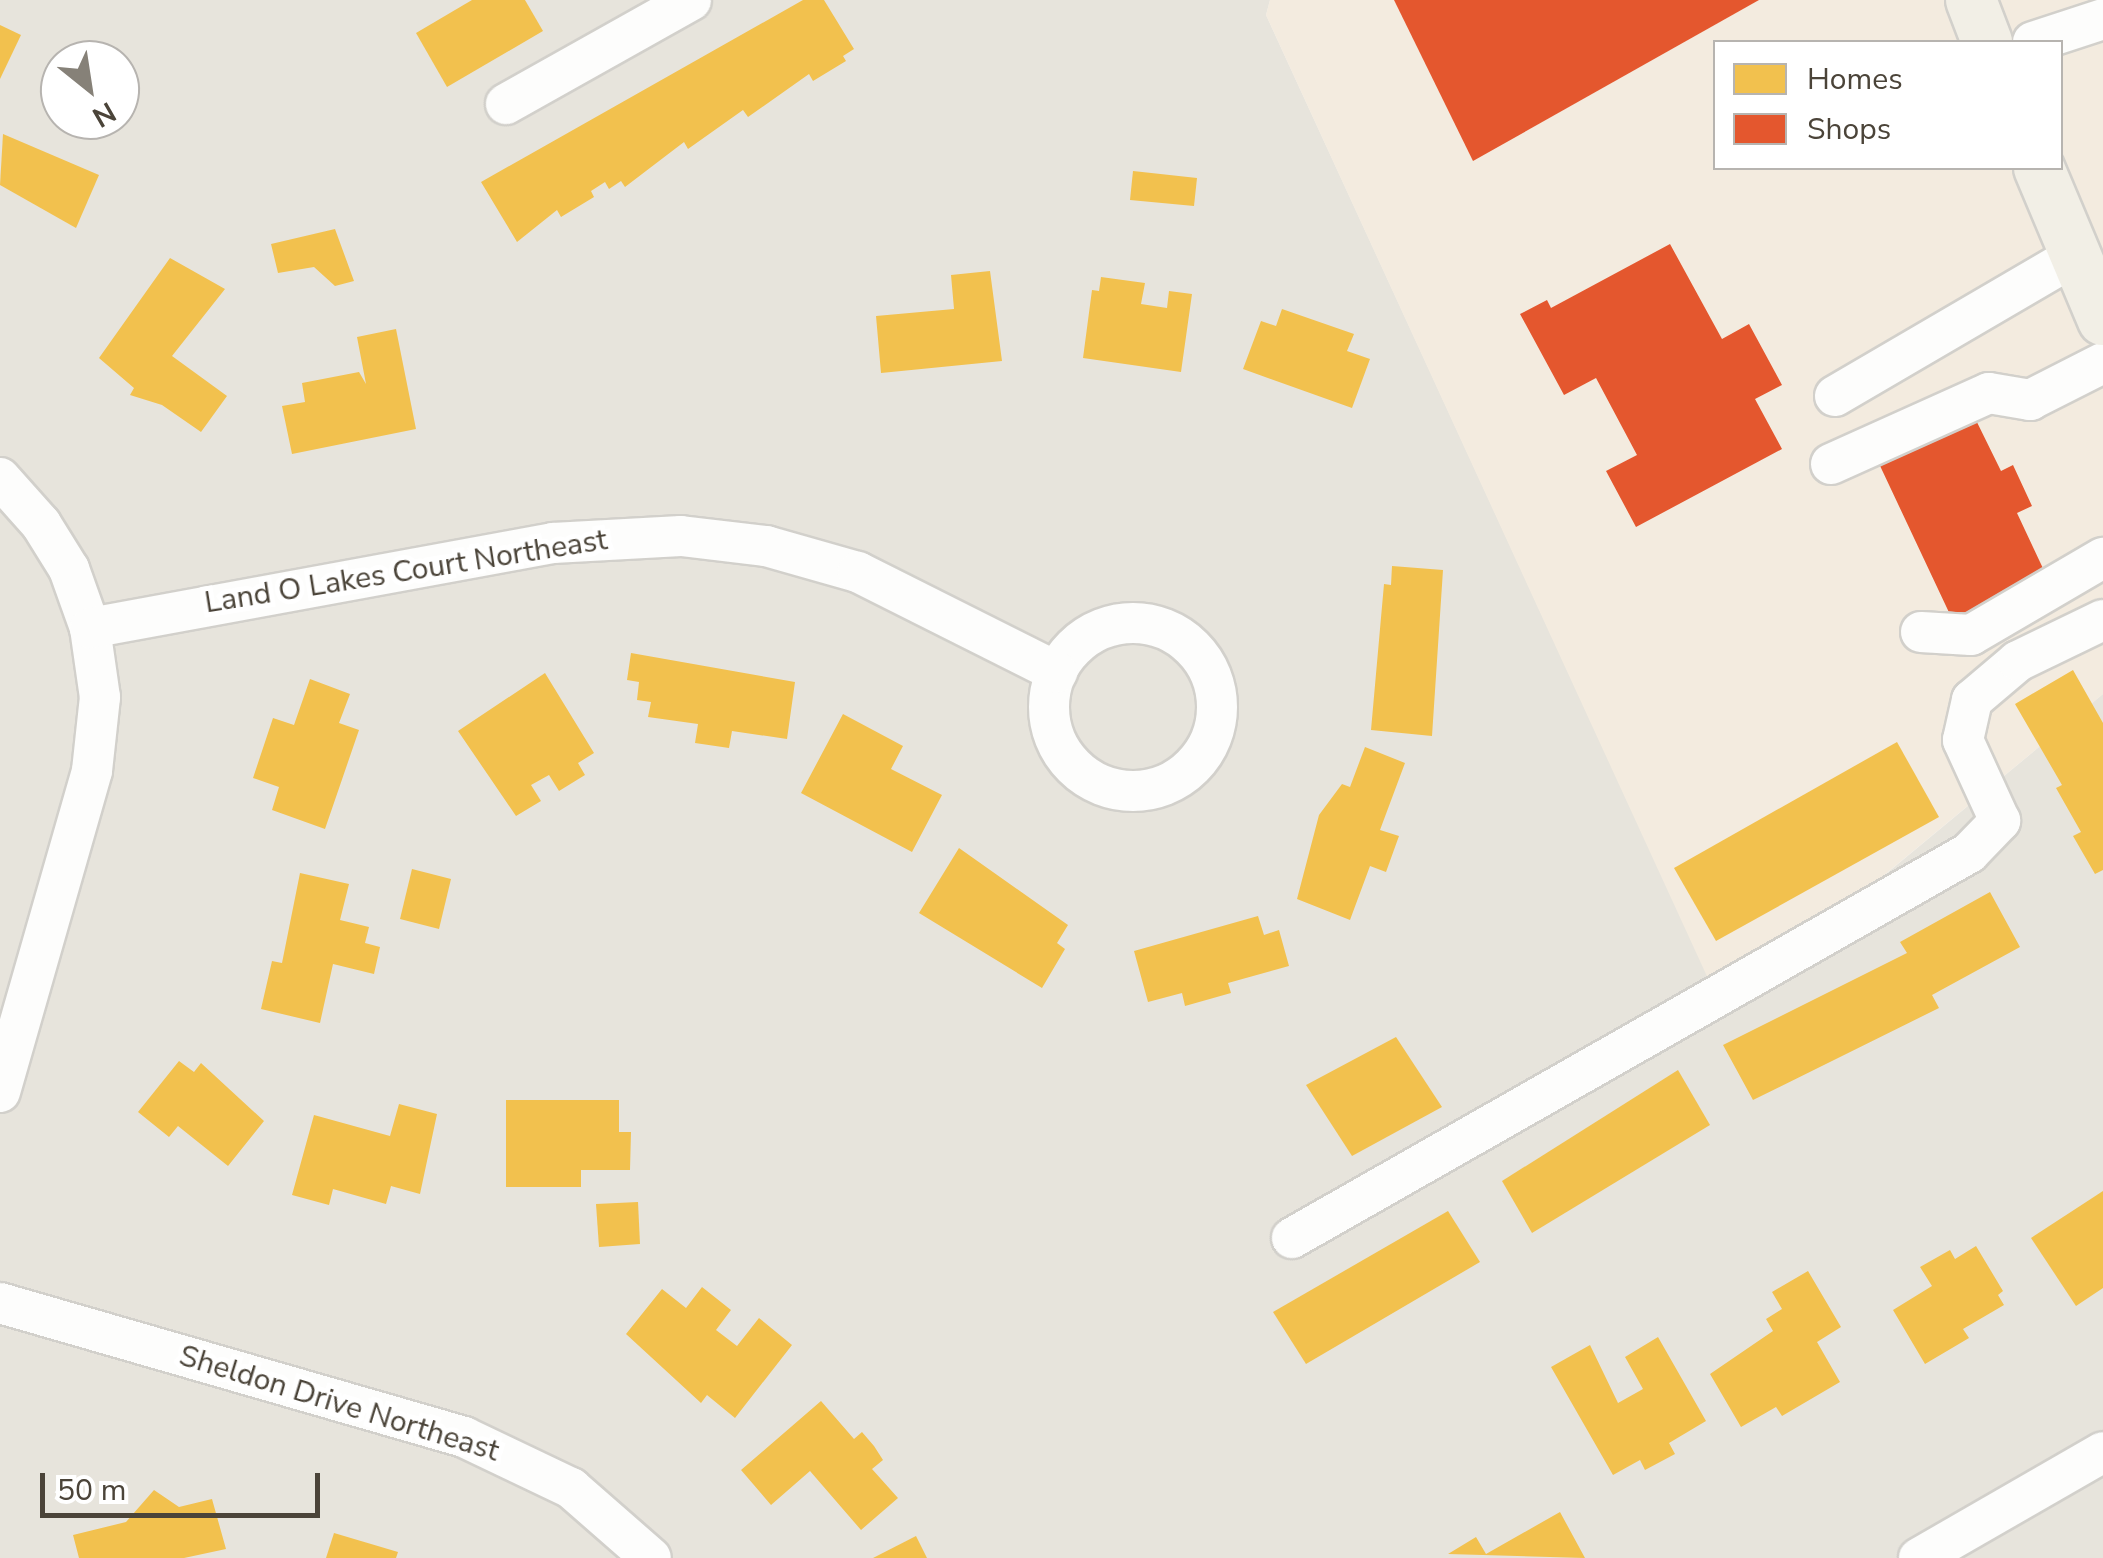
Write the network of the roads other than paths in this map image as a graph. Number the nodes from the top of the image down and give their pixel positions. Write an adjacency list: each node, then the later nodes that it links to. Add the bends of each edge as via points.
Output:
1 (691, 0): 6 (street)
2 (1971, 0): 4 (main road)
3 (2103, 19): 5 (street)
4 (1986, 40)
5 (2038, 40)
6 (506, 104)
7 (2040, 170): 8 (main road)
8 (2076, 256): 9 (main road); 11 (street)
9 (2103, 320)
10 (2103, 363): 12 (street, via 2030,400 1989,393)
11 (1835, 396)
12 (1832, 464)
13 (0, 478): 16 (street, via 60,554)
14 (2103, 558): 17 (street, via 1971,635)
15 (2102, 623): 20 (street, via 2018,660 1972,700 1963,740 2000,821 1969,853)
16 (90, 628): 18 (street, Land O Lakes Court Northeast, via 553,544 680,536 766,546 858,572); 19 (street, via 100,697 92,771)
17 (1921, 632)
18 (1057, 672): 18 (street, via 1049,694 1054,737 1079,773 1098,784 1130,791 1163,787 1182,776 1210,742 1218,699 1213,678 1202,658 1168,630 1104,628 1068,654)
19 (0, 1092)
20 (1292, 1238)
21 (0, 1303): 23 (street, Sheldon Drive Northeast, via 464,1438 570,1488)
22 (2103, 1452): 24 (street)
23 (652, 1558)
24 (1919, 1558)

